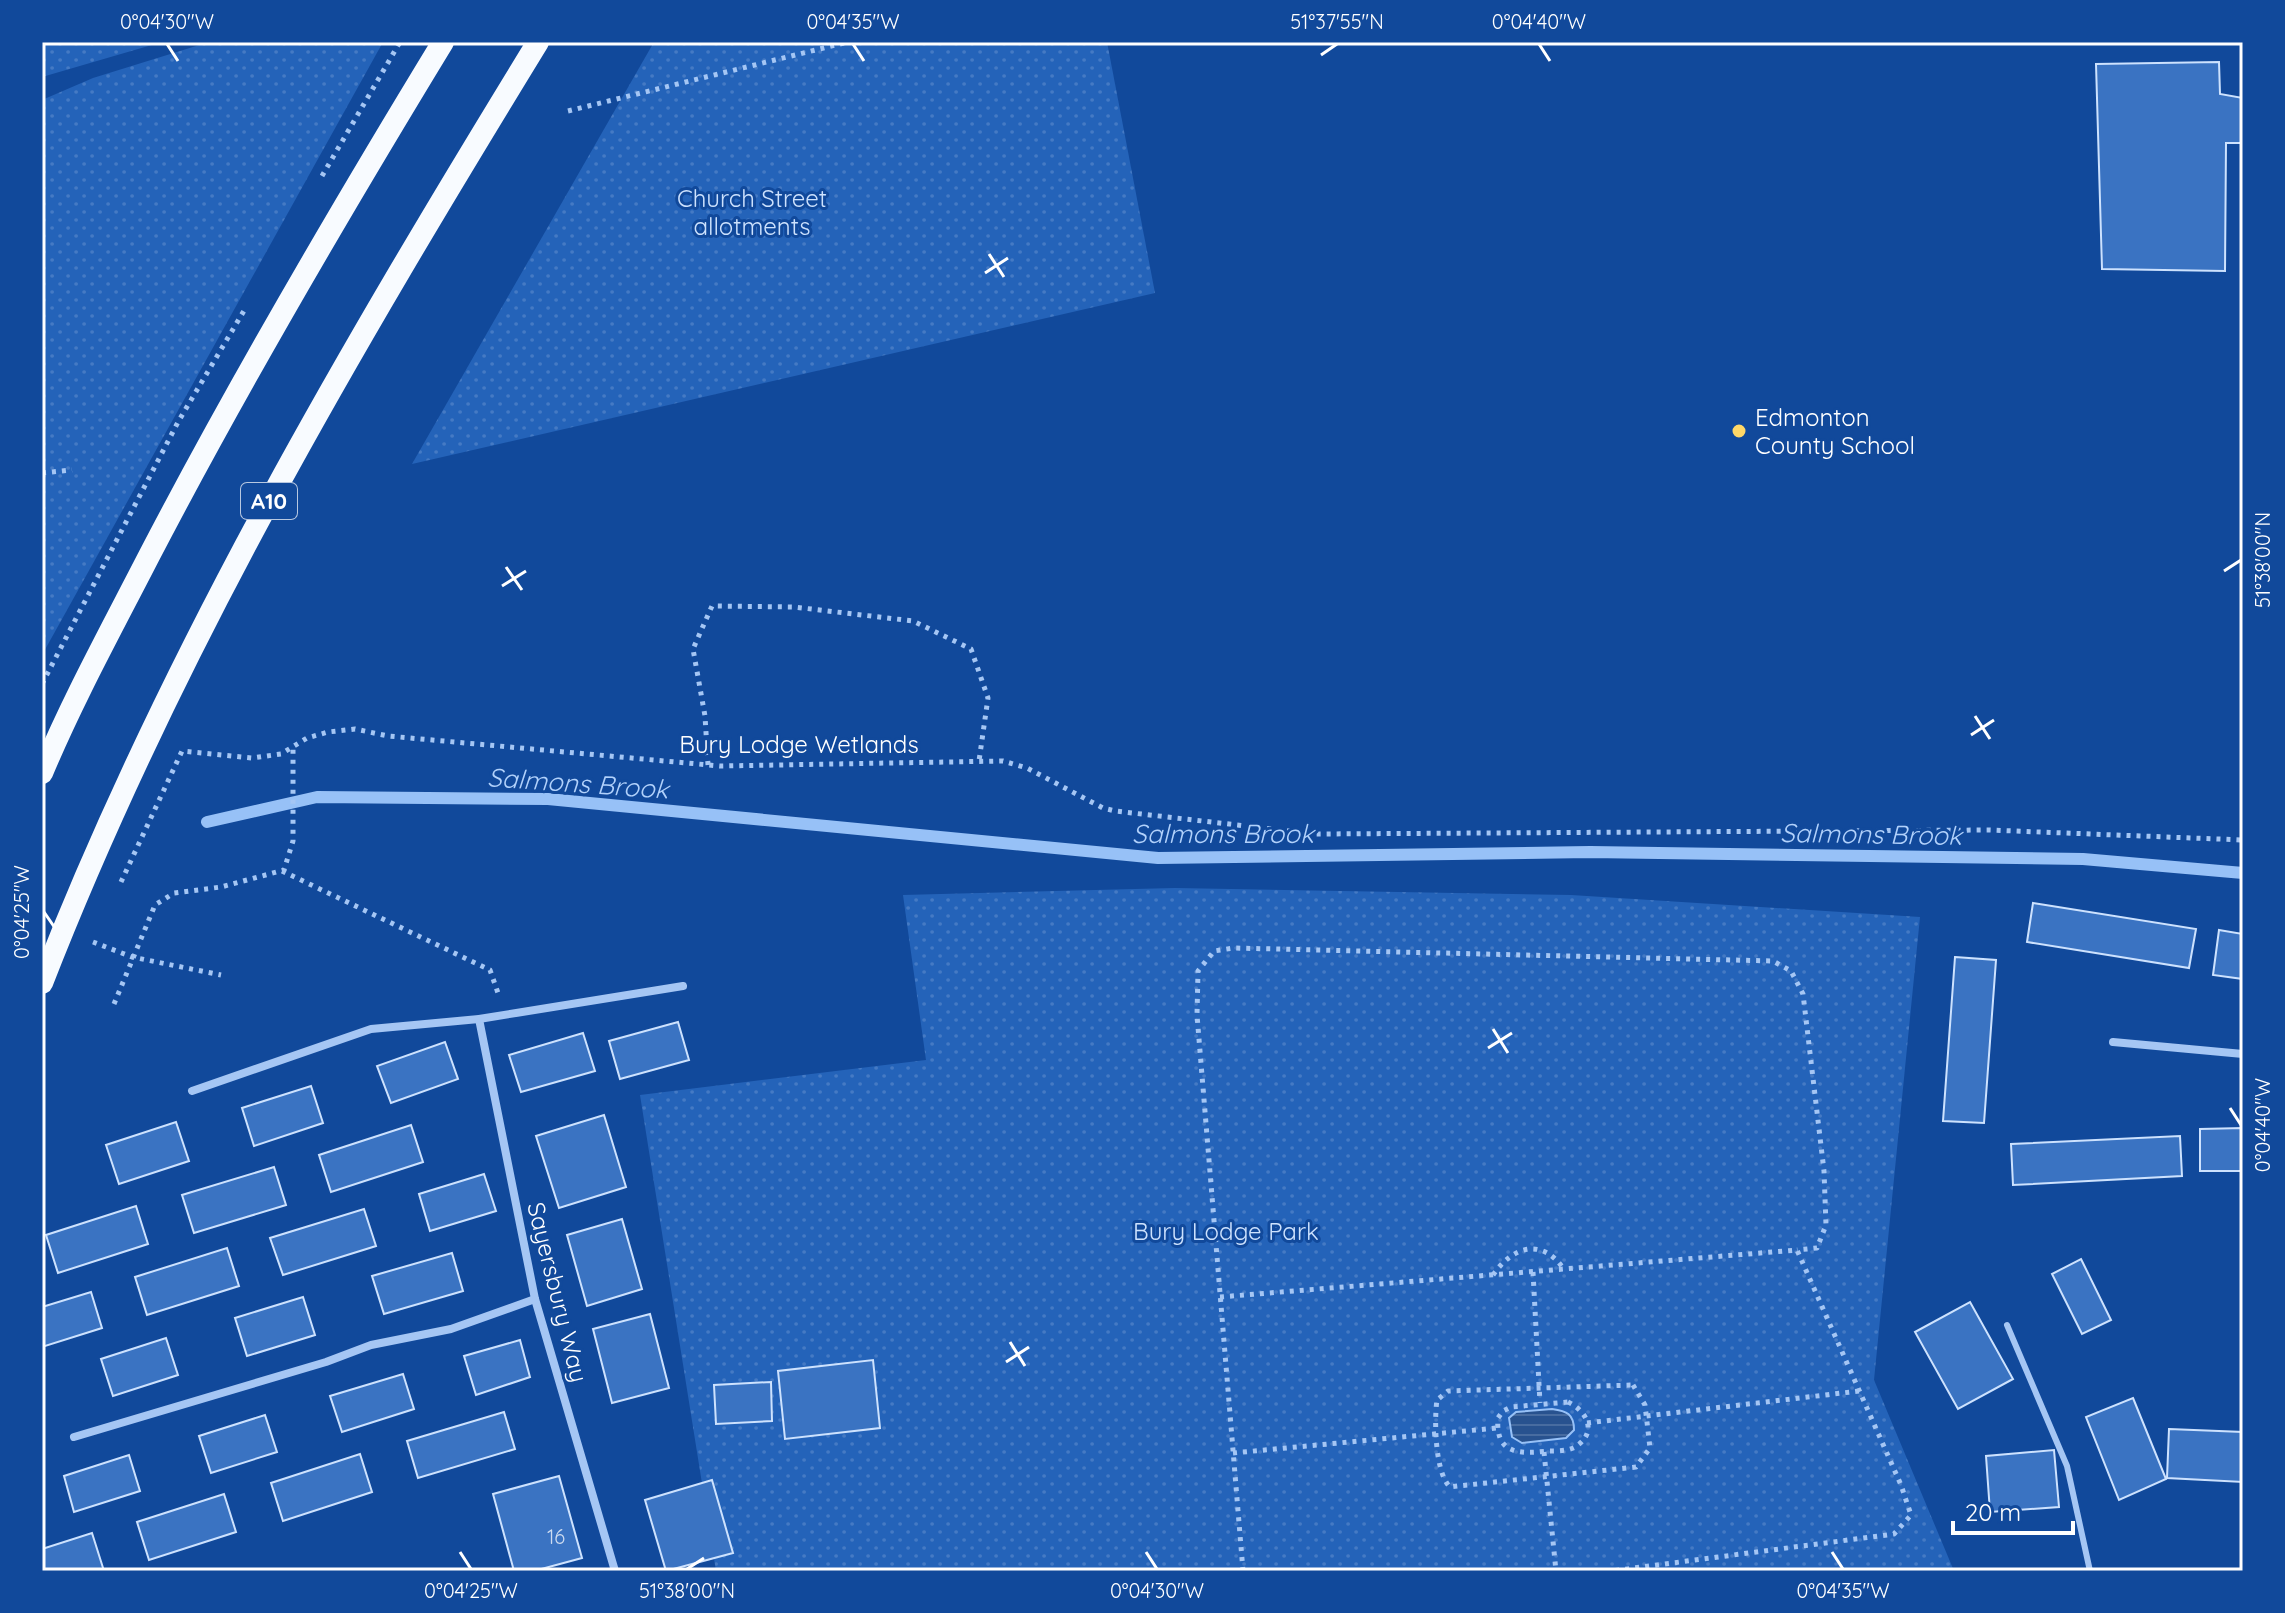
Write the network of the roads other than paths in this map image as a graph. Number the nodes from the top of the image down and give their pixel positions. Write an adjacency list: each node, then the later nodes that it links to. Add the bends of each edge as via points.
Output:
1 (443, 42): 3 (highway, via 210,438)
2 (538, 42): 4 (highway, A10, via 283,474 171,693)
3 (42, 773)
4 (42, 983)
5 (683, 986): 6 (street)
6 (479, 1019): 9 (street, via 371,1029); 10 (street, Sayersbury Way)
7 (2113, 1042): 8 (street)
8 (2243, 1054)
9 (192, 1091)
10 (535, 1299): 12 (street, via 451,1329 371,1345); 13 (street, Sayersbury Way)
11 (2007, 1325): 14 (lane, via 2067,1466)
12 (74, 1437)
13 (615, 1571)
14 (2090, 1571)

